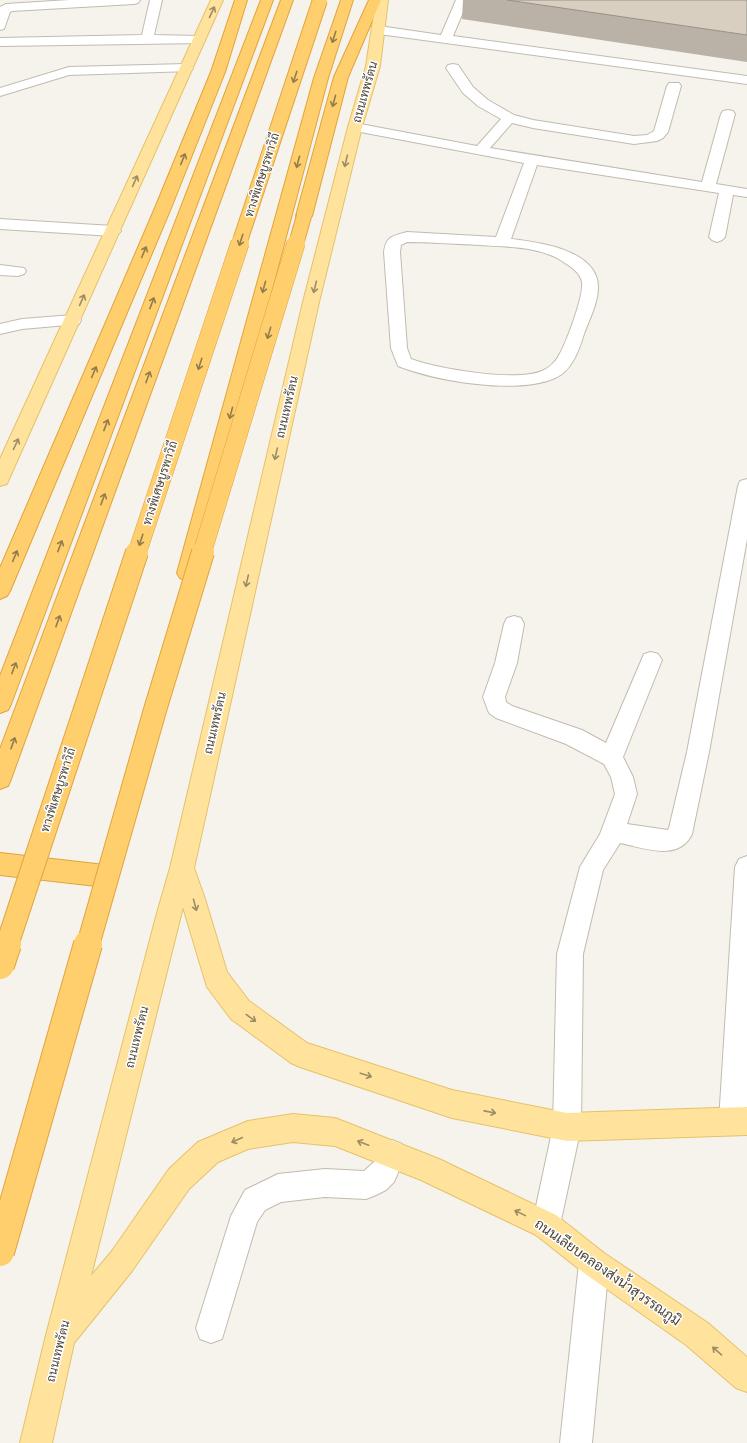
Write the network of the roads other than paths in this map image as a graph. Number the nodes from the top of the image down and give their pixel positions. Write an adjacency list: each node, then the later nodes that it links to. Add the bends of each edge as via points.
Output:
1 (134, 0): 12 (street, via 10,7 4,10)
2 (156, 0): 15 (street)
3 (217, 0): 16 (main road, one-way to 3)
4 (241, 0): 41 (highway, one-way to 4, via 163,208 218,72)
5 (267, 0): 44 (highway, one-way to 5)
6 (287, 0): 46 (highway, one-way to 6)
7 (320, 0): 52 (highway, ทางพิเศษบูรพาวิถี, one-way to 52, bridge)
8 (347, 0): 51 (highway, one-way to 51, via 321,78)
9 (375, 0): 57 (highway, one-way to 57, bridge, via 341,77 304,216 155,710)
10 (382, 0): 13 (main road, ถนนเทพรัตน)
11 (462, 0): 14 (street)
12 (0, 26)
13 (379, 30): 14 (street); 25 (main road, ถนนเทพรัตน, via 373,66)
14 (445, 38): 20 (street)
15 (147, 39): 16 (street); 17 (street, via 3,44)
16 (199, 40): 18 (main road)
17 (0, 42)
18 (186, 68): 22 (street, via 69,71); 32 (main road, one-way to 18)
19 (454, 68): 24 (street, via 468,90 483,104)
20 (747, 80)
21 (674, 86): 24 (street, via 661,132 656,138 648,140 634,140)
22 (0, 92)
23 (728, 114): 28 (street)
24 (509, 118): 26 (street)
25 (355, 128): 26 (street); 50 (main road, ถนนเทพรัตน, one-way to 50, via 311,302)
26 (481, 150): 27 (street)
27 (532, 160): 28 (street); 34 (street)
28 (708, 188): 29 (street)
29 (727, 190): 30 (street); 33 (street)
30 (747, 193)
31 (0, 224): 32 (street)
32 (113, 231): 37 (main road, one-way to 32)
33 (717, 237)
34 (502, 242): 34 (street, via 421,237 403,238 393,243 399,348 404,362 413,367 442,373 505,380 534,379 549,375 566,360 589,297 590,282 582,268 553,251)
35 (0, 270): 36 (street)
36 (18, 271)
37 (73, 320): 38 (street, via 22,324); 39 (main road, one-way to 37)
38 (0, 330)
39 (1, 473)
40 (747, 486): 47 (street, via 698,752 680,834 673,840 663,841)
41 (0, 591)
42 (514, 624): 45 (street, via 506,663 494,697 497,707 504,712 574,737)
43 (651, 660): 45 (street)
44 (0, 704)
45 (612, 757): 47 (street, via 622,777 626,794)
46 (0, 779)
47 (612, 831): 54 (street, via 592,867 570,954)
48 (0, 864): 51 (highway)
49 (747, 867): 53 (street)
50 (182, 868): 54 (main road, one-way to 54, via 216,978 240,1010 300,1054 452,1104); 61 (main road, ถนนเทพรัตน)
51 (105, 876): 58 (highway)
52 (0, 965)
53 (740, 1121): 54 (main road)
54 (567, 1127): 56 (street)
55 (392, 1154): 56 (main road, ถนนเลียบคลองส่งน้ำสุวรรณภูมิ, one-way to 55); 60 (street, via 384,1172 366,1185 325,1183 278,1188 255,1200 245,1216); 61 (main road, ถนนเลียบคลองส่งน้ำสุวรรณภูมิ, one-way to 61, via 335,1132 293,1128 248,1134 208,1152 179,1179 122,1261)
56 (546, 1225): 59 (main road, ถนนเลียบคลองส่งน้ำสุวรรณภูมิ)
57 (0, 1252)
58 (0, 1260)
59 (594, 1263): 62 (main road, ถนนเลียบคลองส่งน้ำสุวรรณภูมิ, one-way to 59, via 697,1334); 64 (street)
60 (211, 1328)
61 (60, 1339): 63 (main road, ถนนเทพรัตน)
62 (747, 1377)
63 (36, 1443)
64 (576, 1443)

